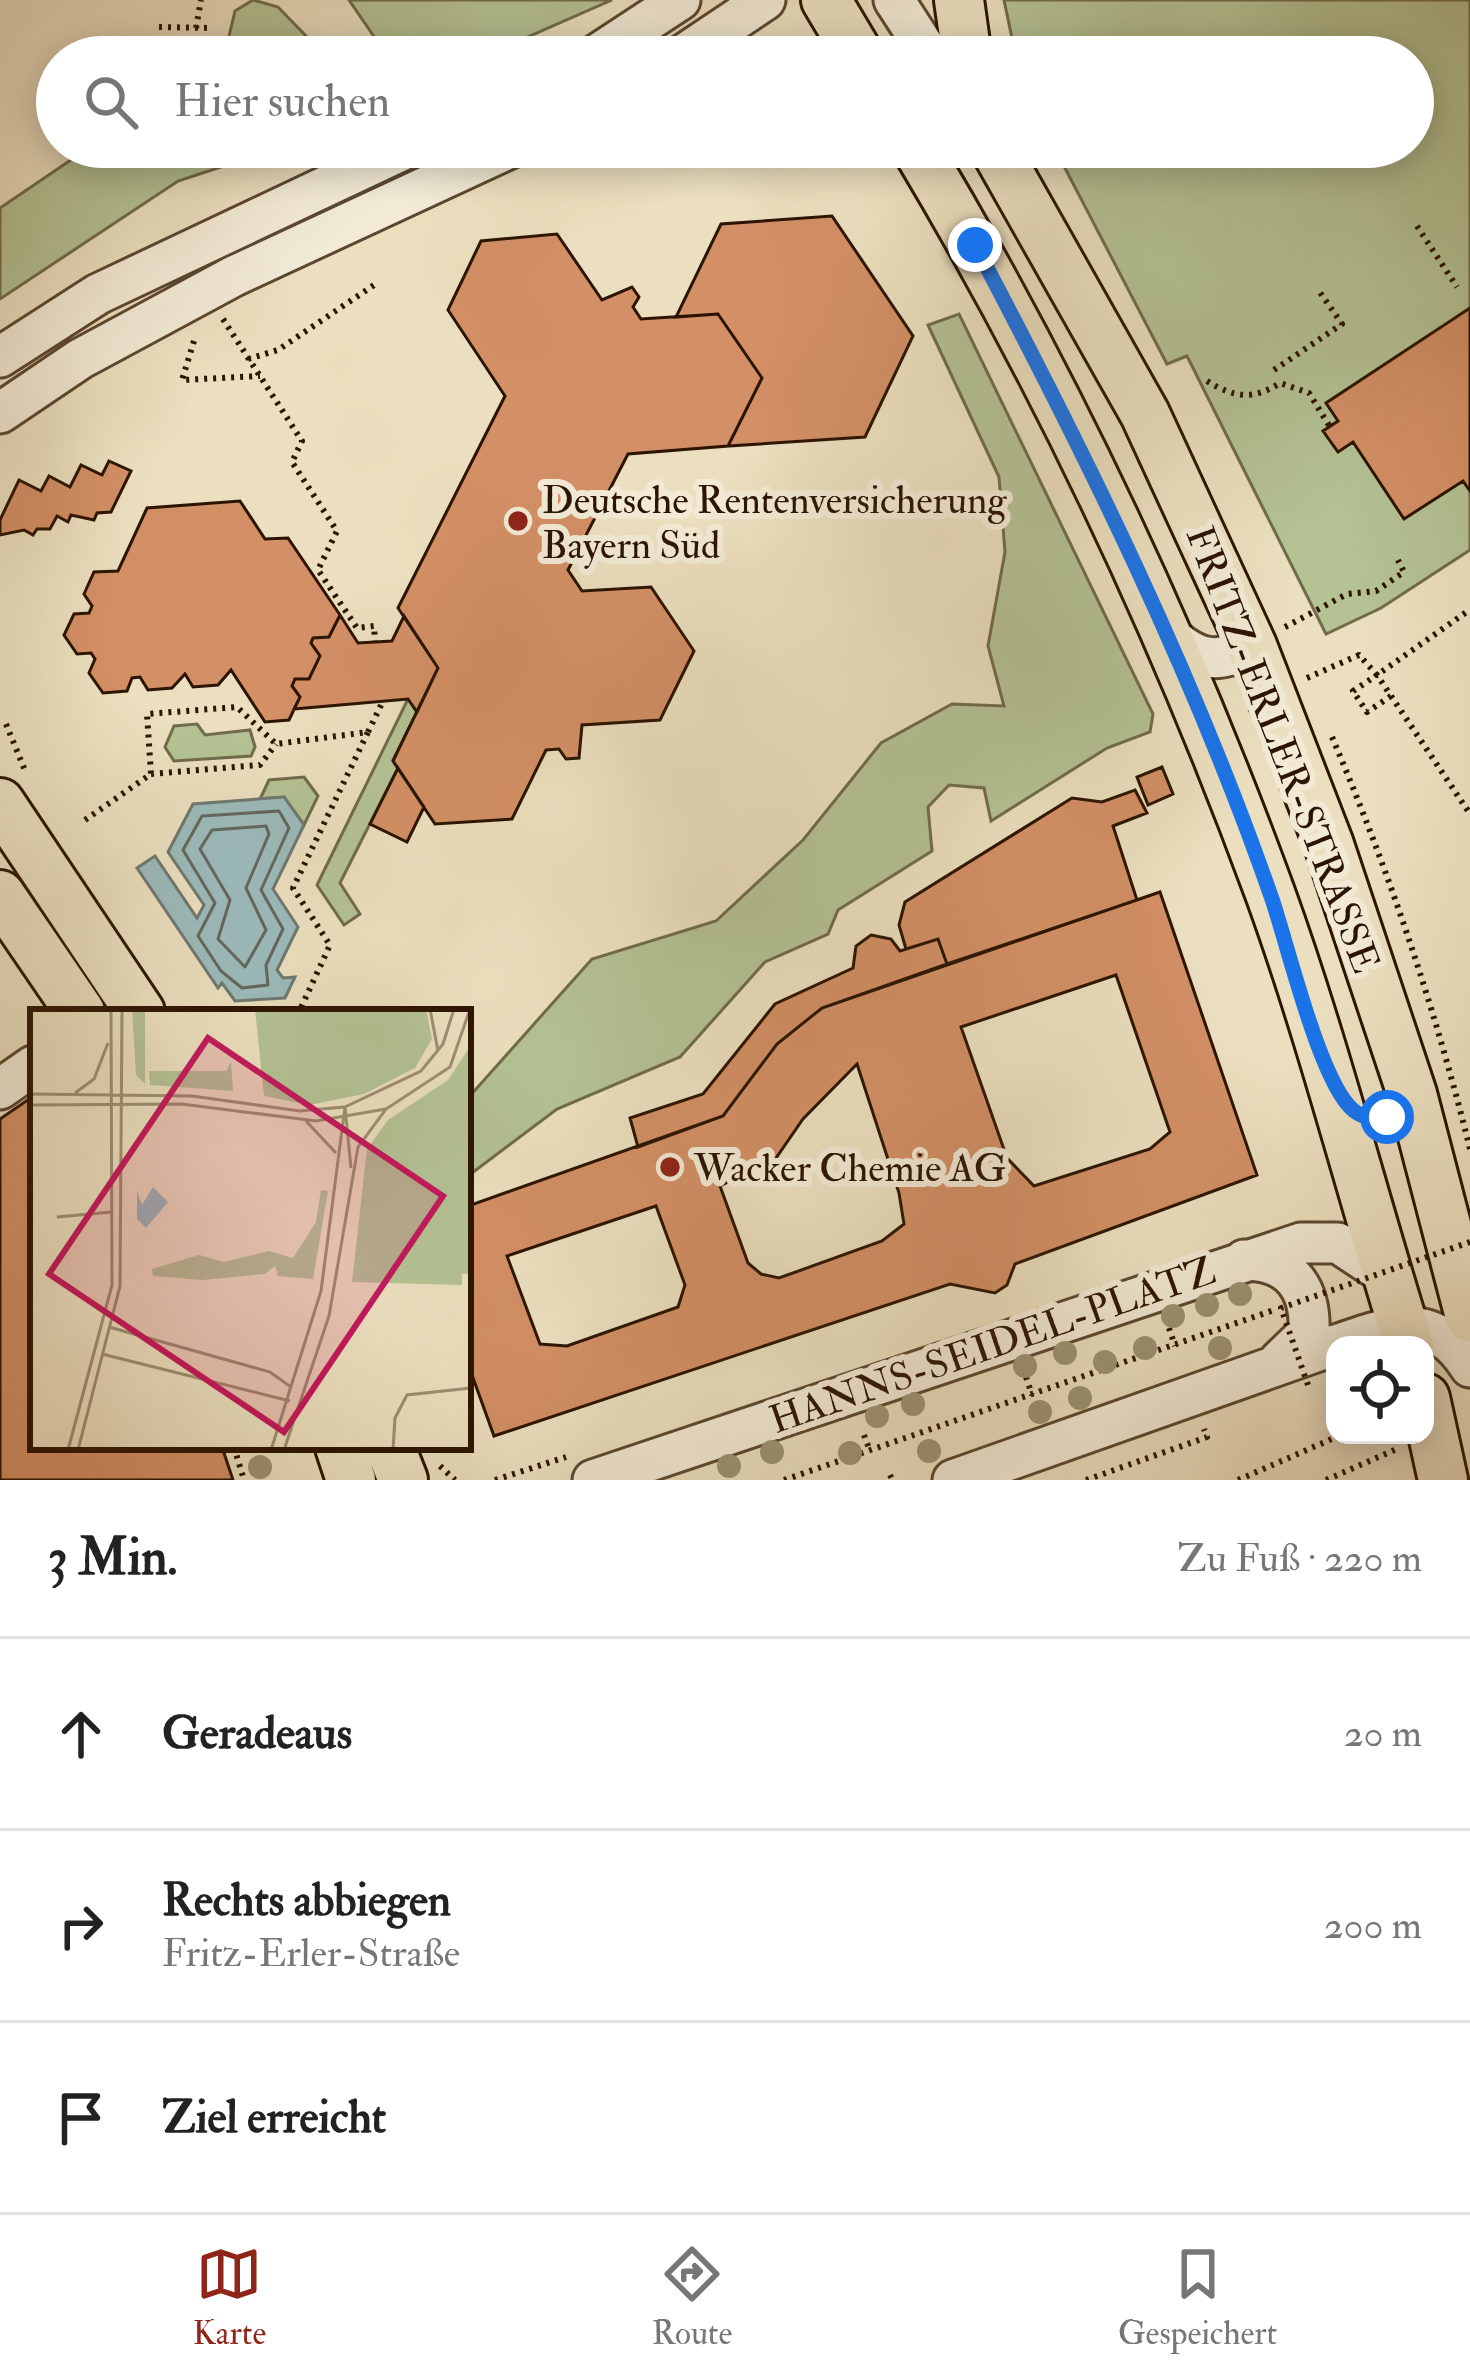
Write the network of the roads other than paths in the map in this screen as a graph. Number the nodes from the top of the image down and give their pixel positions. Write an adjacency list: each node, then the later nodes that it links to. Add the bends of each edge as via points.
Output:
1 (680, 0): 6 (street)
2 (765, 0): 7 (street)
3 (826, 0): 8 (main road)
4 (894, 0): 9 (street)
5 (959, 0): 10 (main road)
6 (624, 36)
7 (711, 36)
8 (847, 36)
9 (917, 36)
10 (965, 36)
11 (365, 168): 15 (street, via 98,294)
12 (467, 168): 16 (street, via 234,276 80,359)
13 (928, 168): 17 (main road, FRITZ-ERLER-STRASSE, via 1070,425)
14 (1004, 168): 18 (main road, FRITZ-ERLER-STRASSE)
15 (0, 357)
16 (0, 413)
17 (1167, 633): 18 (street, via 1212,661); 24 (main road, FRITZ-ERLER-STRASSE, via 1270,895)
18 (1269, 636): 26 (main road, FRITZ-ERLER-STRASSE)
19 (0, 803): 22 (main road)
20 (0, 896): 21 (main road)
21 (78, 1009)
22 (138, 1009)
23 (30, 1068): 25 (street)
24 (1332, 1083): 26 (main road, via 1370,1119 1387,1117); 28 (main road, FRITZ-ERLER-STRASSE)
25 (0, 1089)
26 (1412, 1094): 29 (main road, FRITZ-ERLER-STRASSE)
27 (1239, 1260): 28 (street, HANNS-SEIDEL-PLATZ, via 1301,1243 1338,1244); 33 (street, via 1285,1267 1310,1312 1309,1332); 39 (street, HANNS-SEIDEL-PLATZ)
28 (1388, 1276): 30 (main road, FRITZ-ERLER-STRASSE)
29 (1470, 1318)
30 (1406, 1335): 32 (street, via 1443,1334)
31 (1326, 1348): 33 (street)
32 (1470, 1367)
33 (1269, 1369): 40 (street)
34 (1434, 1439): 41 (main road)
35 (341, 1450): 37 (main road)
36 (391, 1450): 38 (main road)
37 (351, 1480)
38 (403, 1480)
39 (593, 1480)
40 (952, 1480)
41 (1443, 1480)

